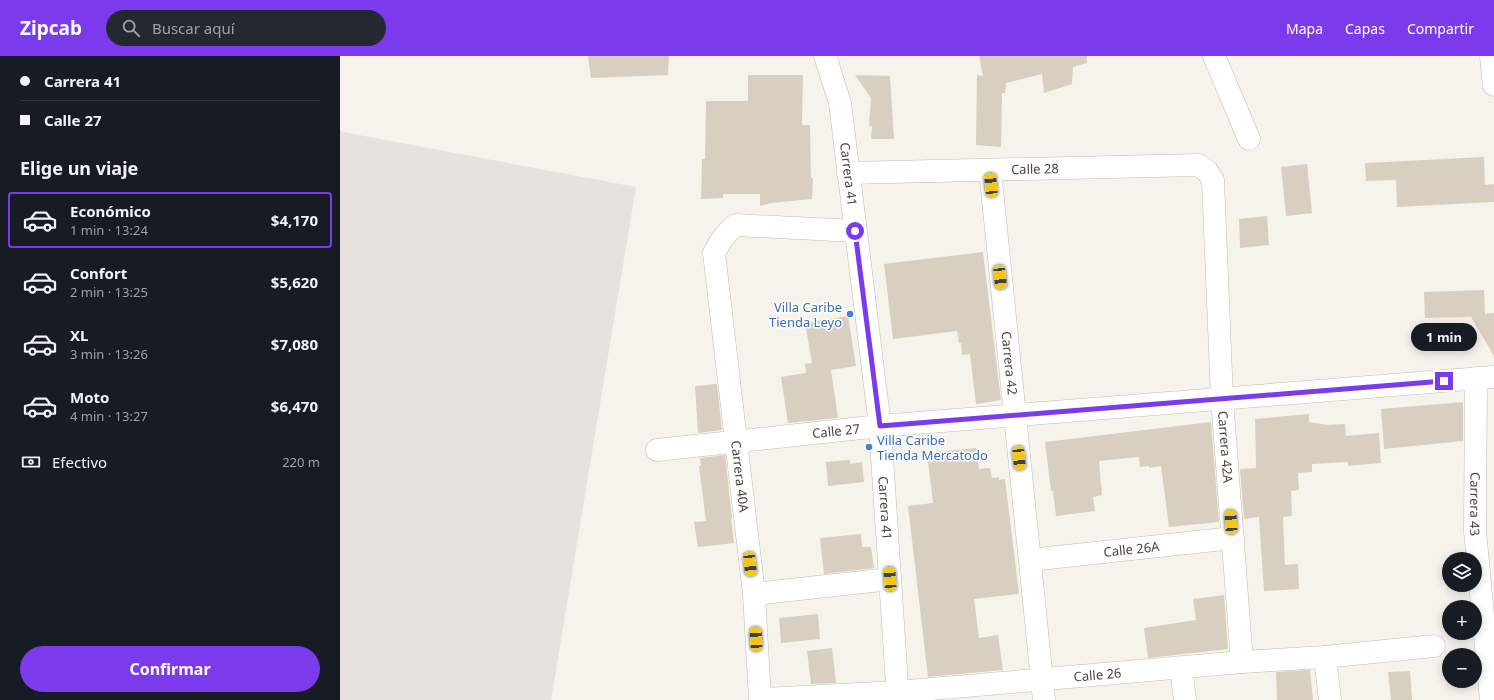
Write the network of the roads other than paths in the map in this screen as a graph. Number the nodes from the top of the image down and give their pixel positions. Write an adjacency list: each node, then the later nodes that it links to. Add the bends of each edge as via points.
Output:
1 (825, 56): 8 (street, Carrera 41, via 840,103)
2 (1214, 56): 5 (street)
3 (1491, 56): 4 (street)
4 (1494, 85)
5 (1249, 139)
6 (1198, 165): 7 (street, Calle 28); 11 (street, Carrera 42A, via 1207,171 1213,180)
7 (990, 170): 8 (street, Calle 28); 12 (street, Carrera 42)
8 (848, 173): 9 (street, Carrera 41)
9 (855, 231): 13 (street, Carrera 41); 14 (street, Carrera 40A, via 736,225 725,234 714,253)
10 (1485, 378): 11 (street, Calle 27); 29 (street, Carrera 43, via 1474,531)
11 (1222, 399): 12 (street, Calle 27); 16 (street, Carrera 42A)
12 (1015, 414): 13 (street, Calle 27); 17 (street, Carrera 42)
13 (880, 426): 14 (street, Calle 27); 18 (street, Carrera 41)
14 (736, 442): 15 (street, Calle 27); 19 (street, Carrera 40A)
15 (657, 450)
16 (1232, 538): 17 (street, Calle 26A); 22 (street, Carrera 42A)
17 (1030, 560): 24 (street, Carrera 42)
18 (890, 579): 19 (street); 25 (street, Carrera 41)
19 (754, 594): 26 (street, Carrera 40A)
20 (1434, 646): 21 (street, Calle 26)
21 (1324, 657): 22 (street, Calle 26); 28 (street)
22 (1242, 662): 23 (street, Calle 26)
23 (1182, 668): 24 (street, Calle 26); 27 (street)
24 (1043, 690): 25 (street, Calle 26)
25 (897, 696): 26 (street, Calle 26)
26 (760, 700)
27 (1185, 700)
28 (1330, 700)
29 (1491, 700)

